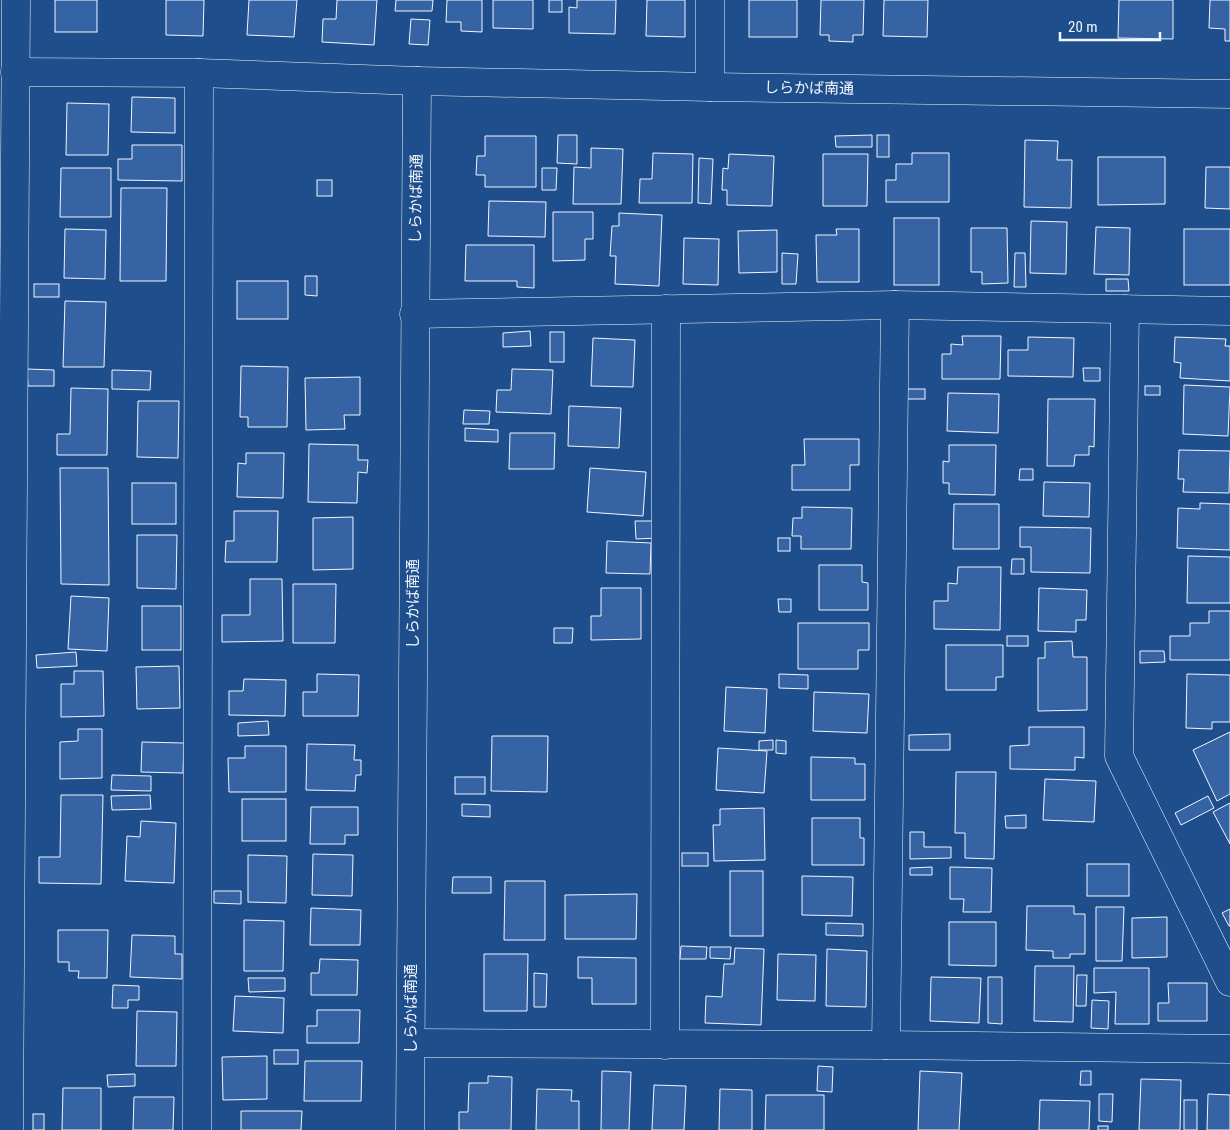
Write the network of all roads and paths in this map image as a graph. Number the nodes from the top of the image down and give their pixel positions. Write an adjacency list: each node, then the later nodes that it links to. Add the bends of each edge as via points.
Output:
1 (16, 0): 3 (street)
2 (710, 0): 6 (street)
3 (15, 72): 4 (street); 18 (street)
4 (199, 73): 5 (street); 19 (street)
5 (417, 81): 6 (street, しらかば南通); 12 (street, しらかば南通)
6 (710, 87): 7 (street, しらかば南通)
7 (1230, 94)
8 (895, 305): 9 (street); 10 (street); 16 (street)
9 (666, 309): 12 (street); 15 (street)
10 (1125, 309): 11 (street); 13 (street, via 1119,756)
11 (1230, 311)
12 (414, 314): 14 (street, しらかば南通)
13 (1230, 982)
14 (411, 1043): 15 (street); 20 (street, しらかば南通)
15 (665, 1045): 16 (street)
16 (886, 1045): 17 (street)
17 (1230, 1049)
18 (9, 1130)
19 (197, 1130)
20 (410, 1130)

